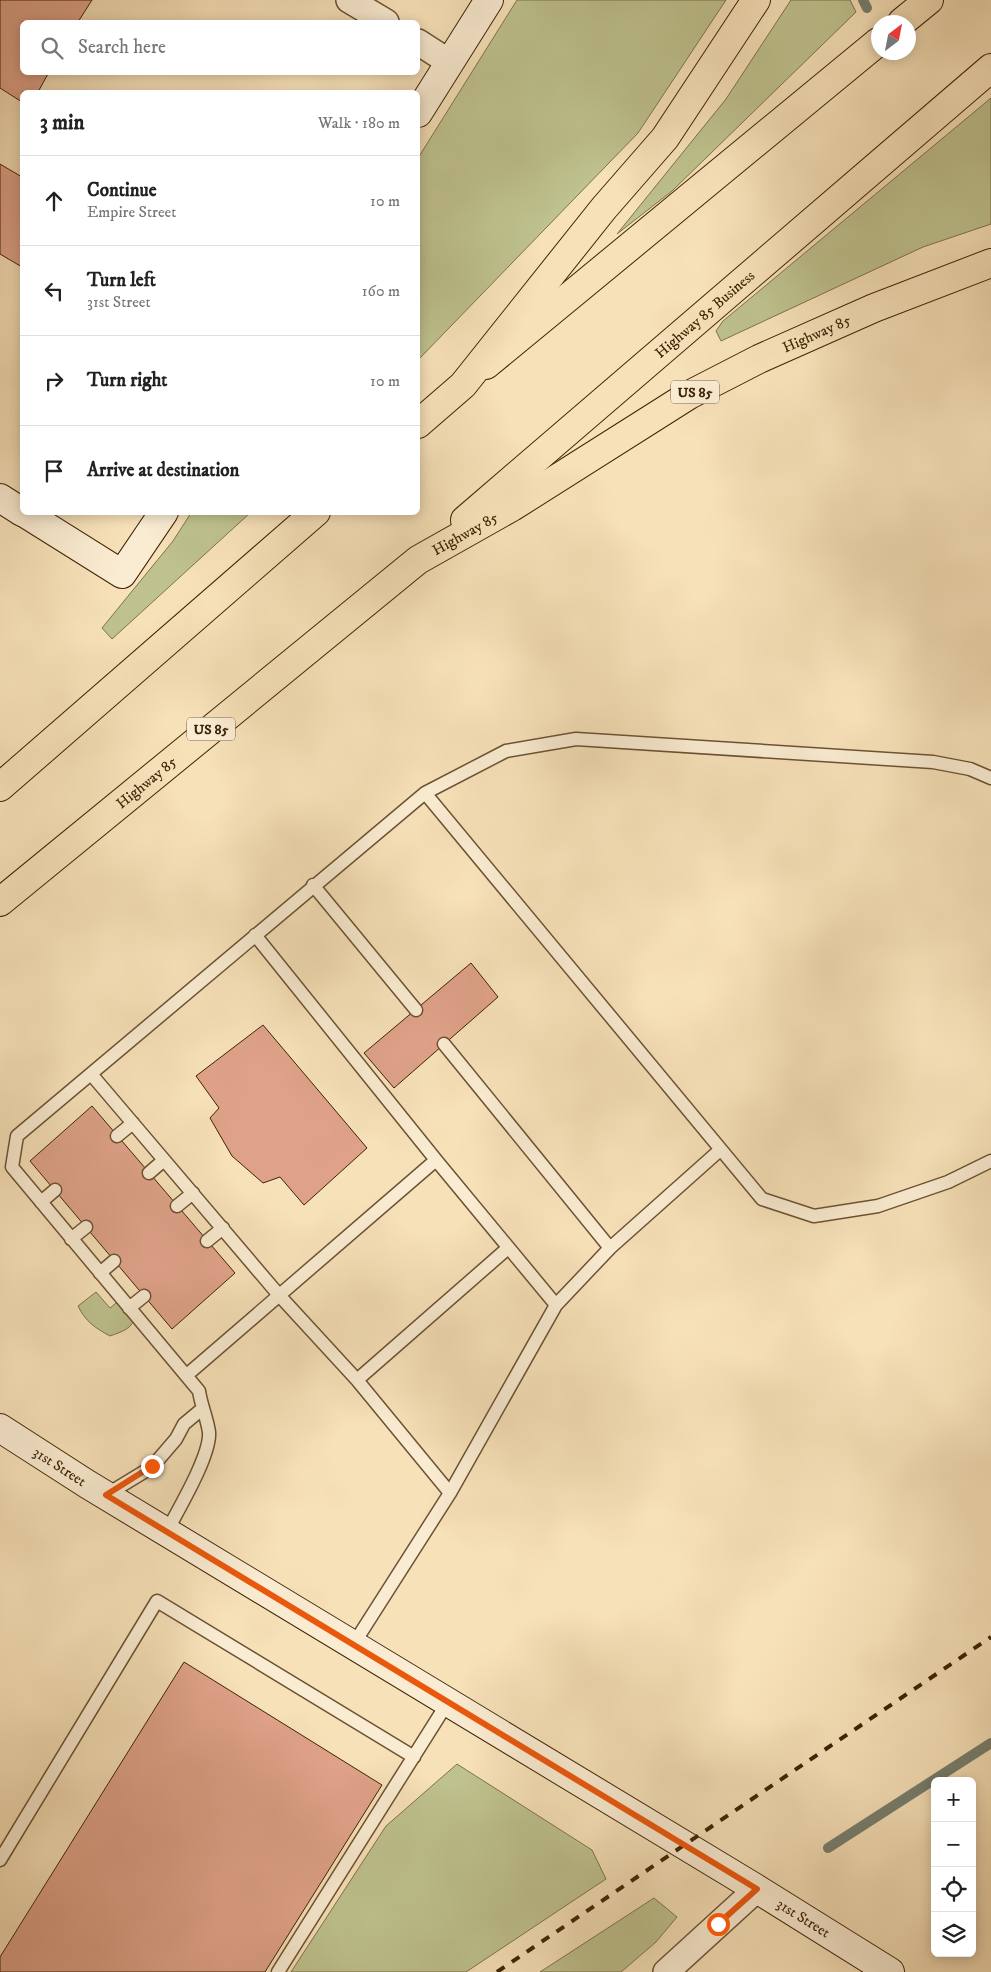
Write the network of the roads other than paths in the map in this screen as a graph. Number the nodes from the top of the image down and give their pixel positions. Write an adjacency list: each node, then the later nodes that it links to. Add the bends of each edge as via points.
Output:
1 (350, 0): 6 (street)
2 (489, 0): 9 (street)
3 (756, 0): 13 (main road, via 665,138 604,208)
4 (929, 0): 5 (main road)
5 (911, 15)
6 (383, 20)
7 (420, 43): 9 (street)
8 (871, 48): 13 (main road)
9 (450, 62): 11 (street)
10 (991, 68): 20 (main road, Highway 85 Business)
11 (420, 110)
12 (991, 263): 20 (main road, Highway 85 / US 85, via 874,308 706,386 609,444 512,508)
13 (463, 385): 14 (main road)
14 (420, 422)
15 (0, 498): 16 (street)
16 (20, 510)
17 (28, 515): 18 (street, via 122,574)
18 (162, 515)
19 (313, 515): 22 (main road)
20 (418, 560): 25 (main road, Highway 85 / US 85)
21 (991, 778): 23 (lane, via 970,769 932,762 576,739 506,751)
22 (0, 787)
23 (424, 793): 24 (lane); 32 (lane)
24 (313, 886): 26 (lane); 27 (lane)
25 (0, 902)
26 (255, 935): 29 (lane); 34 (lane)
27 (416, 1010)
28 (444, 1044): 46 (lane)
29 (90, 1074): 30 (lane); 39 (lane, via 17,1136 12,1167)
30 (133, 1123): 31 (lane); 33 (lane)
31 (117, 1136)
32 (720, 1150): 35 (lane, via 762,1199 814,1216 878,1206 948,1182); 46 (lane)
33 (164, 1160): 36 (lane); 38 (lane)
34 (436, 1160): 45 (lane); 49 (lane)
35 (991, 1161)
36 (149, 1173)
37 (55, 1190): 39 (lane)
38 (193, 1193): 40 (lane); 42 (lane)
39 (41, 1202): 43 (lane)
40 (177, 1206)
41 (86, 1227): 43 (lane)
42 (223, 1228): 44 (lane); 49 (lane)
43 (71, 1239): 48 (lane)
44 (208, 1241)
45 (508, 1248): 51 (lane); 54 (lane)
46 (610, 1248): 51 (lane)
47 (114, 1261): 48 (lane)
48 (100, 1273): 52 (lane)
49 (278, 1294): 53 (lane); 54 (lane)
50 (144, 1296): 52 (lane)
51 (556, 1305): 57 (lane)
52 (129, 1308): 53 (lane)
53 (188, 1374): 55 (lane, via 199,1391)
54 (357, 1380): 57 (lane)
55 (202, 1409): 58 (lane, via 184,1424 176,1439 152,1466); 59 (lane, via 209,1433 204,1452 192,1487)
56 (0, 1428): 58 (street, 31st Street)
57 (450, 1492): 60 (lane)
58 (106, 1495): 59 (street, 31st Street)
59 (167, 1531): 60 (street, 31st Street)
60 (353, 1645): 61 (street, 31st Street)
61 (448, 1702): 62 (lane); 64 (street, 31st Street)
62 (414, 1757): 63 (lane, via 157,1601); 65 (lane)
63 (0, 1860)
64 (757, 1889): 66 (street); 67 (street, 31st Street)
65 (278, 1972)
66 (666, 1972)
67 (890, 1972)

